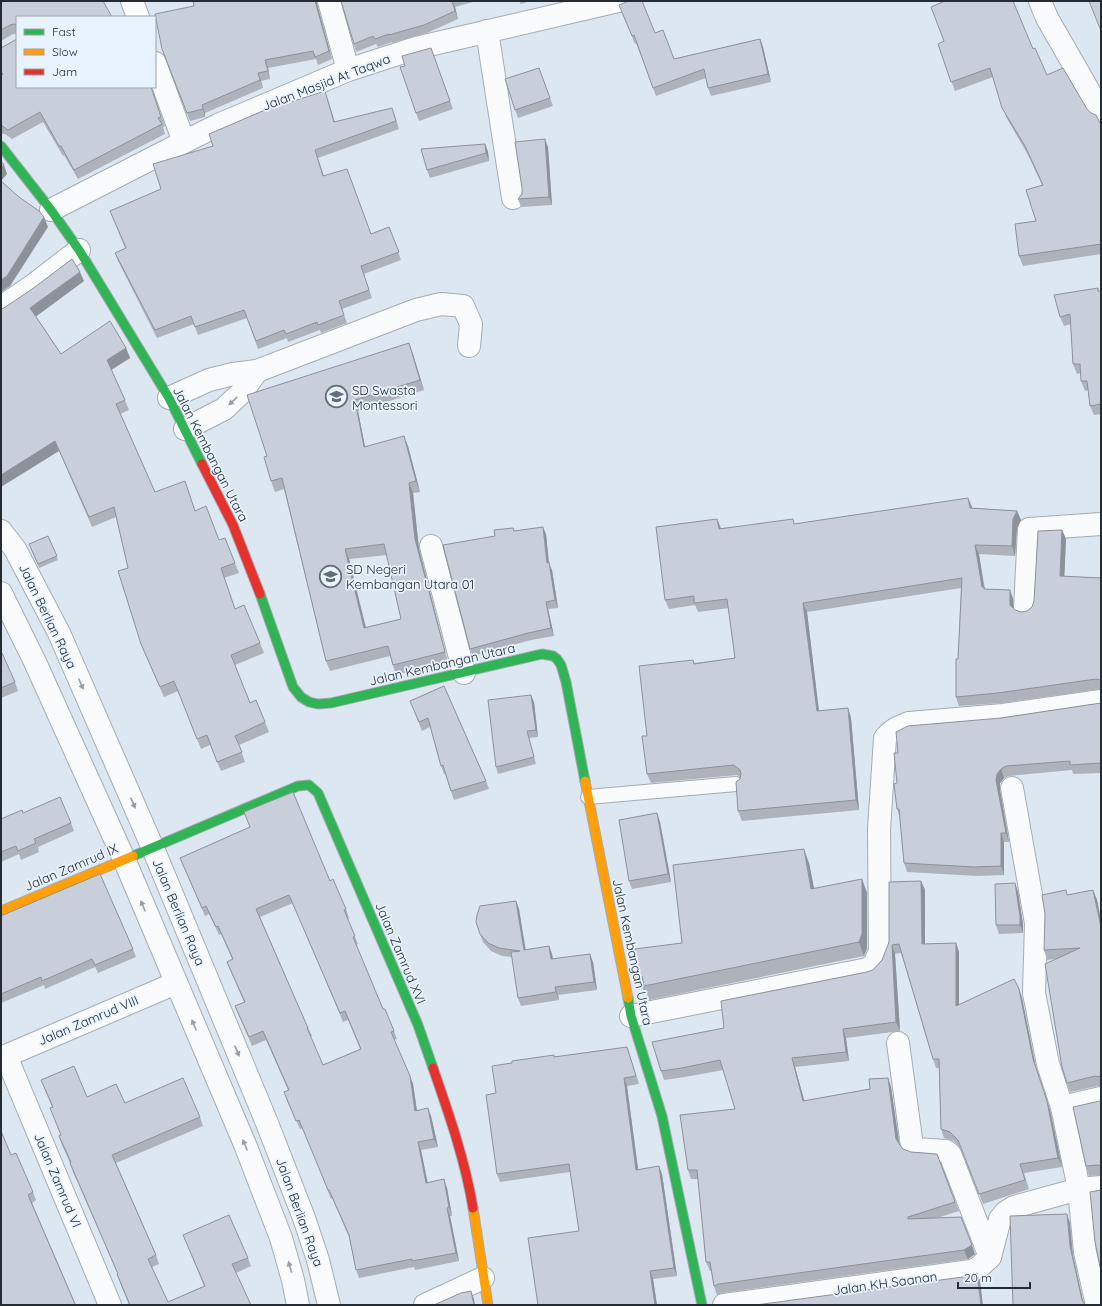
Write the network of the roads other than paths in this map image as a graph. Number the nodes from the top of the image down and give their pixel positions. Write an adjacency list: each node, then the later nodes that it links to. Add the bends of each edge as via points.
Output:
1 (132, 1): 5 (street)
2 (329, 1): 8 (street)
3 (618, 1): 6 (street, Jalan Masjid At Taqwa)
4 (1040, 1): 9 (street, via 1047,18)
5 (138, 16)
6 (487, 31): 8 (street, Jalan Masjid At Taqwa, via 416,48); 12 (street)
7 (156, 66): 10 (street)
8 (348, 70): 10 (street, Jalan Masjid At Taqwa)
9 (1101, 112)
10 (184, 142): 13 (street, Jalan Masjid At Taqwa)
11 (1, 146): 13 (street, Jalan Kembangan Utara)
12 (513, 198)
13 (51, 210): 14 (street, Jalan Kembangan Utara)
14 (79, 250): 15 (street); 18 (street, Jalan Kembangan Utara)
15 (1, 307)
16 (469, 346): 17 (street, via 471,324 463,306 441,304 416,310)
17 (257, 371): 18 (street, via 209,380); 19 (street, one-way to 19, via 242,392 224,409)
18 (169, 398): 19 (street, Jalan Kembangan Utara)
19 (185, 429): 26 (street, Jalan Kembangan Utara, via 234,525 293,687 300,696 307,702 331,703)
20 (1101, 524): 25 (street, via 1029,529)
21 (1, 531): 23 (street, Jalan Berlian Raya)
22 (431, 546): 26 (street)
23 (8, 552): 31 (street, Jalan Berlian Raya, one-way to 31, via 59,633)
24 (1, 593): 32 (street, Jalan Berlian Raya)
25 (1025, 609)
26 (464, 673): 30 (street, Jalan Kembangan Utara, via 542,654 552,655 558,659 566,682)
27 (1101, 701): 35 (street, via 1003,715 921,722 890,731 885,738 878,829 880,951 874,964 868,969)
28 (736, 784): 30 (lane)
29 (1012, 788): 39 (street, via 1036,923 1034,993 1048,1064)
30 (588, 797): 35 (street, Jalan Kembangan Utara)
31 (152, 846): 32 (street, Jalan Zamrud IX); 43 (street, Jalan Zamrud XVI, via 298,786 309,785 318,793 418,1025 450,1117 469,1185); 46 (street, Jalan Berlian Raya, one-way to 46, via 304,1218)
32 (124, 859): 33 (street, Jalan Zamrud IX); 34 (street, Jalan Berlian Raya, one-way to 32)
33 (1, 911)
34 (176, 983): 37 (street, Jalan Zamrud VIII); 45 (street, Jalan Berlian Raya, one-way to 34, via 282,1238)
35 (631, 1016): 49 (street, Jalan Kembangan Utara, via 662,1116)
36 (898, 1043): 42 (street, via 912,1146 915,1149 946,1151 950,1154)
37 (4, 1057): 44 (street, Jalan Zamrud VI)
38 (1101, 1098): 39 (street)
39 (1062, 1107): 41 (street)
40 (1101, 1188): 41 (street)
41 (1078, 1189): 42 (street, via 1014,1207 1006,1212 1000,1219); 51 (street, via 1085,1252)
42 (990, 1257): 50 (street, Jalan KH Saanan, via 971,1271)
43 (483, 1278): 47 (street); 48 (street, Jalan Zamrud XVI)
44 (110, 1305)
45 (298, 1305)
46 (329, 1305)
47 (425, 1305)
48 (488, 1305)
49 (702, 1305)
50 (724, 1305)
51 (1097, 1305)

